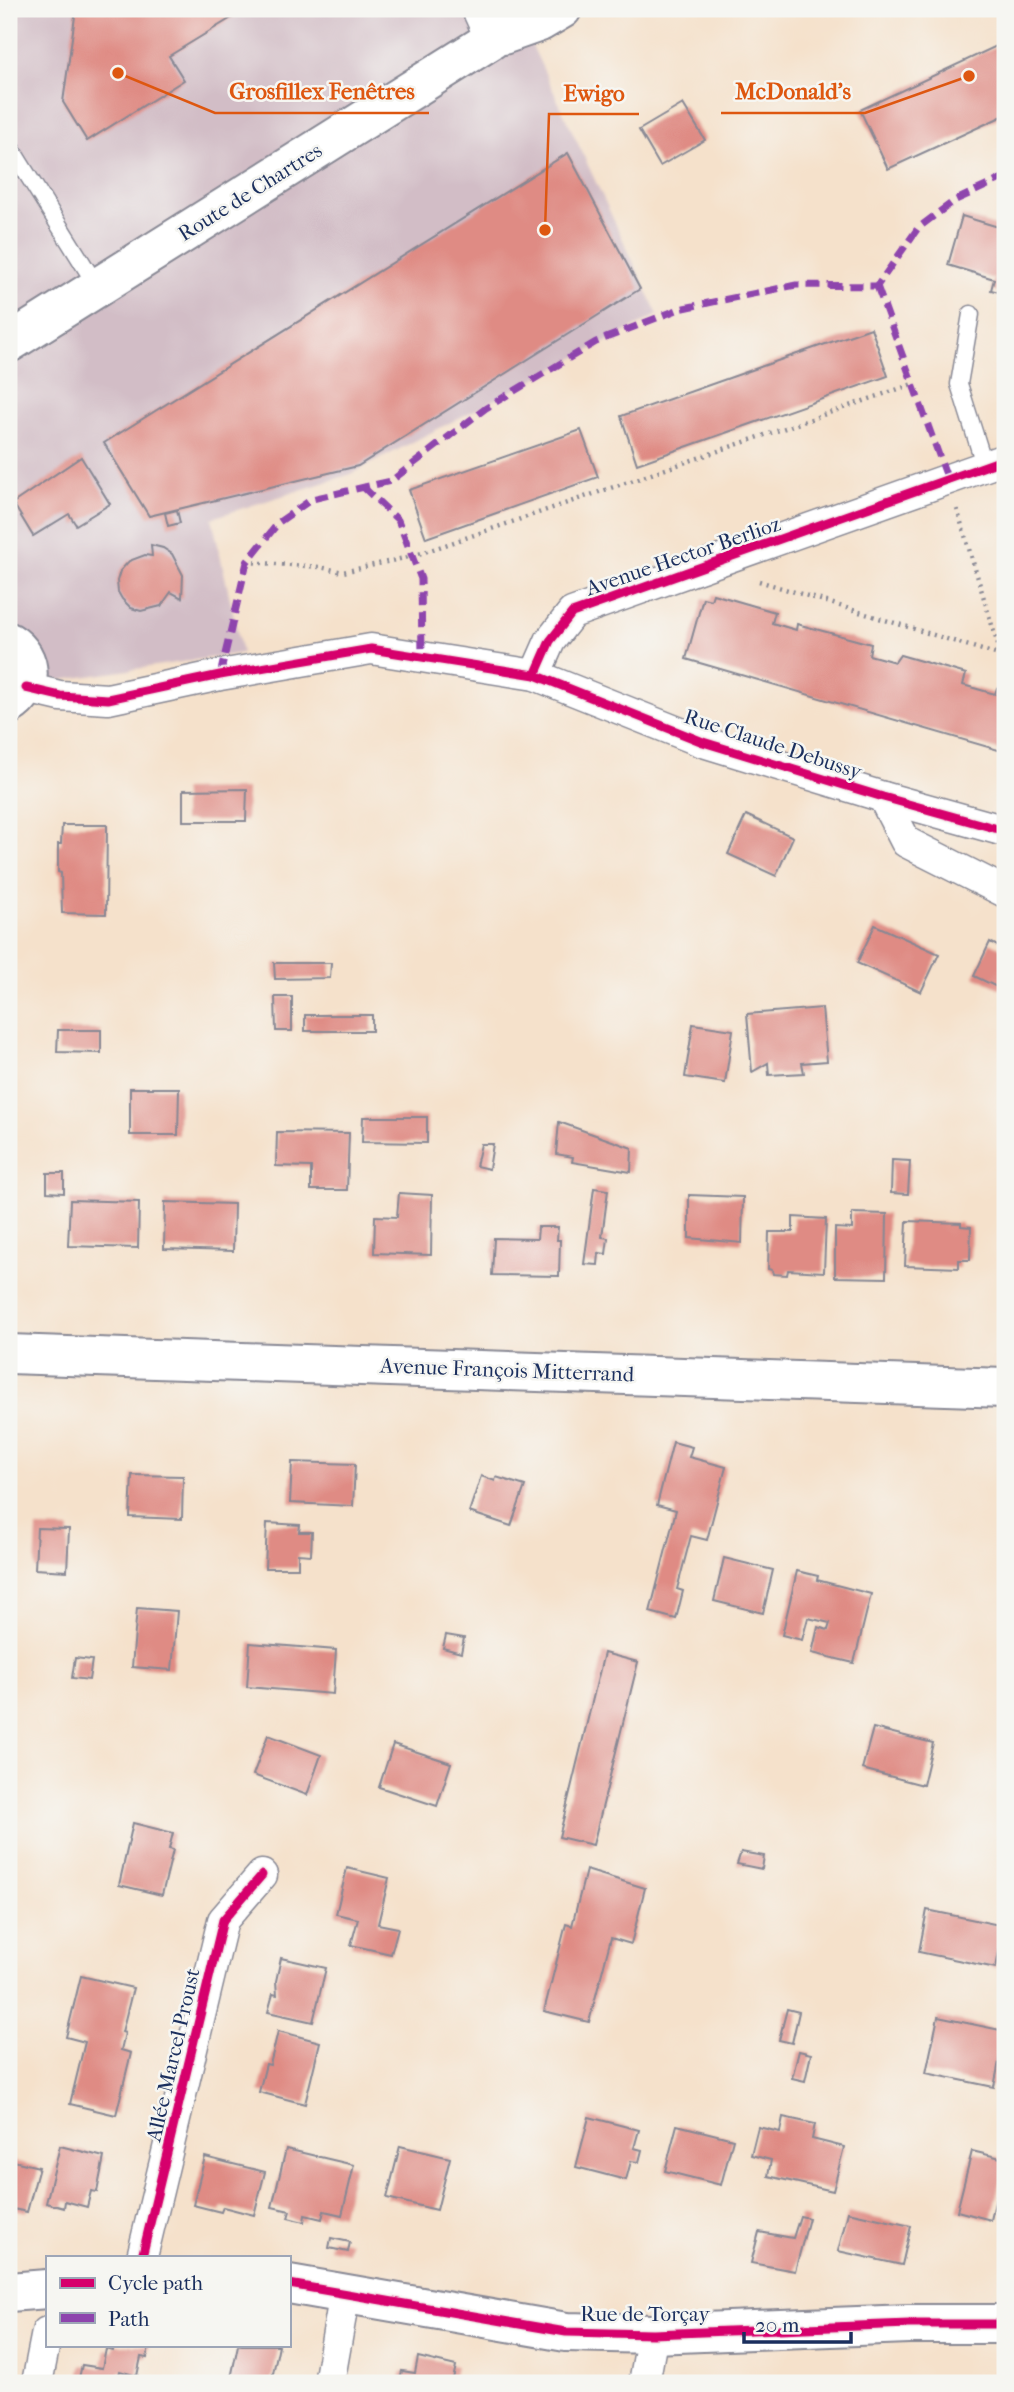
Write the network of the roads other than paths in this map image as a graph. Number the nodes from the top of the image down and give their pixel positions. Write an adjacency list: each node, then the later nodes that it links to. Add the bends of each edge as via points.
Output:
1 (526, 9): 3 (main road, Route de Chartres)
2 (562, 9): 3 (main road, Route de Chartres, via 540,22)
3 (484, 24): 5 (main road, Route de Chartres)
4 (9, 145): 5 (lane)
5 (98, 288): 7 (main road, Route de Chartres)
6 (971, 313): 8 (lane, via 959,384)
7 (9, 343)
8 (995, 463): 10 (street, Avenue Hector Berlioz, via 572,613 550,641)
9 (9, 642): 11 (main road, via 28,665)
10 (535, 675): 11 (street, via 371,649 108,699); 12 (street, Rue Claude Debussy, via 703,742)
11 (17, 697)
12 (883, 797): 13 (street, Rue Claude Debussy); 14 (street, via 906,842)
13 (1005, 831)
14 (1005, 892)
15 (9, 1354): 16 (main road, Avenue François Mitterrand)
16 (1005, 1388)
17 (262, 1875): 18 (street, Allée Marcel Proust, via 223,1920)
18 (142, 2256)
19 (290, 2284): 22 (main road, Rue de Torçay)
20 (46, 2290): 21 (main road)
21 (9, 2292)
22 (345, 2293): 24 (main road, Rue de Torçay, via 566,2332); 27 (street)
23 (1005, 2324): 24 (main road, Rue de Torçay)
24 (653, 2334): 28 (street)
25 (46, 2337): 26 (street)
26 (37, 2383)
27 (329, 2383)
28 (645, 2383)

